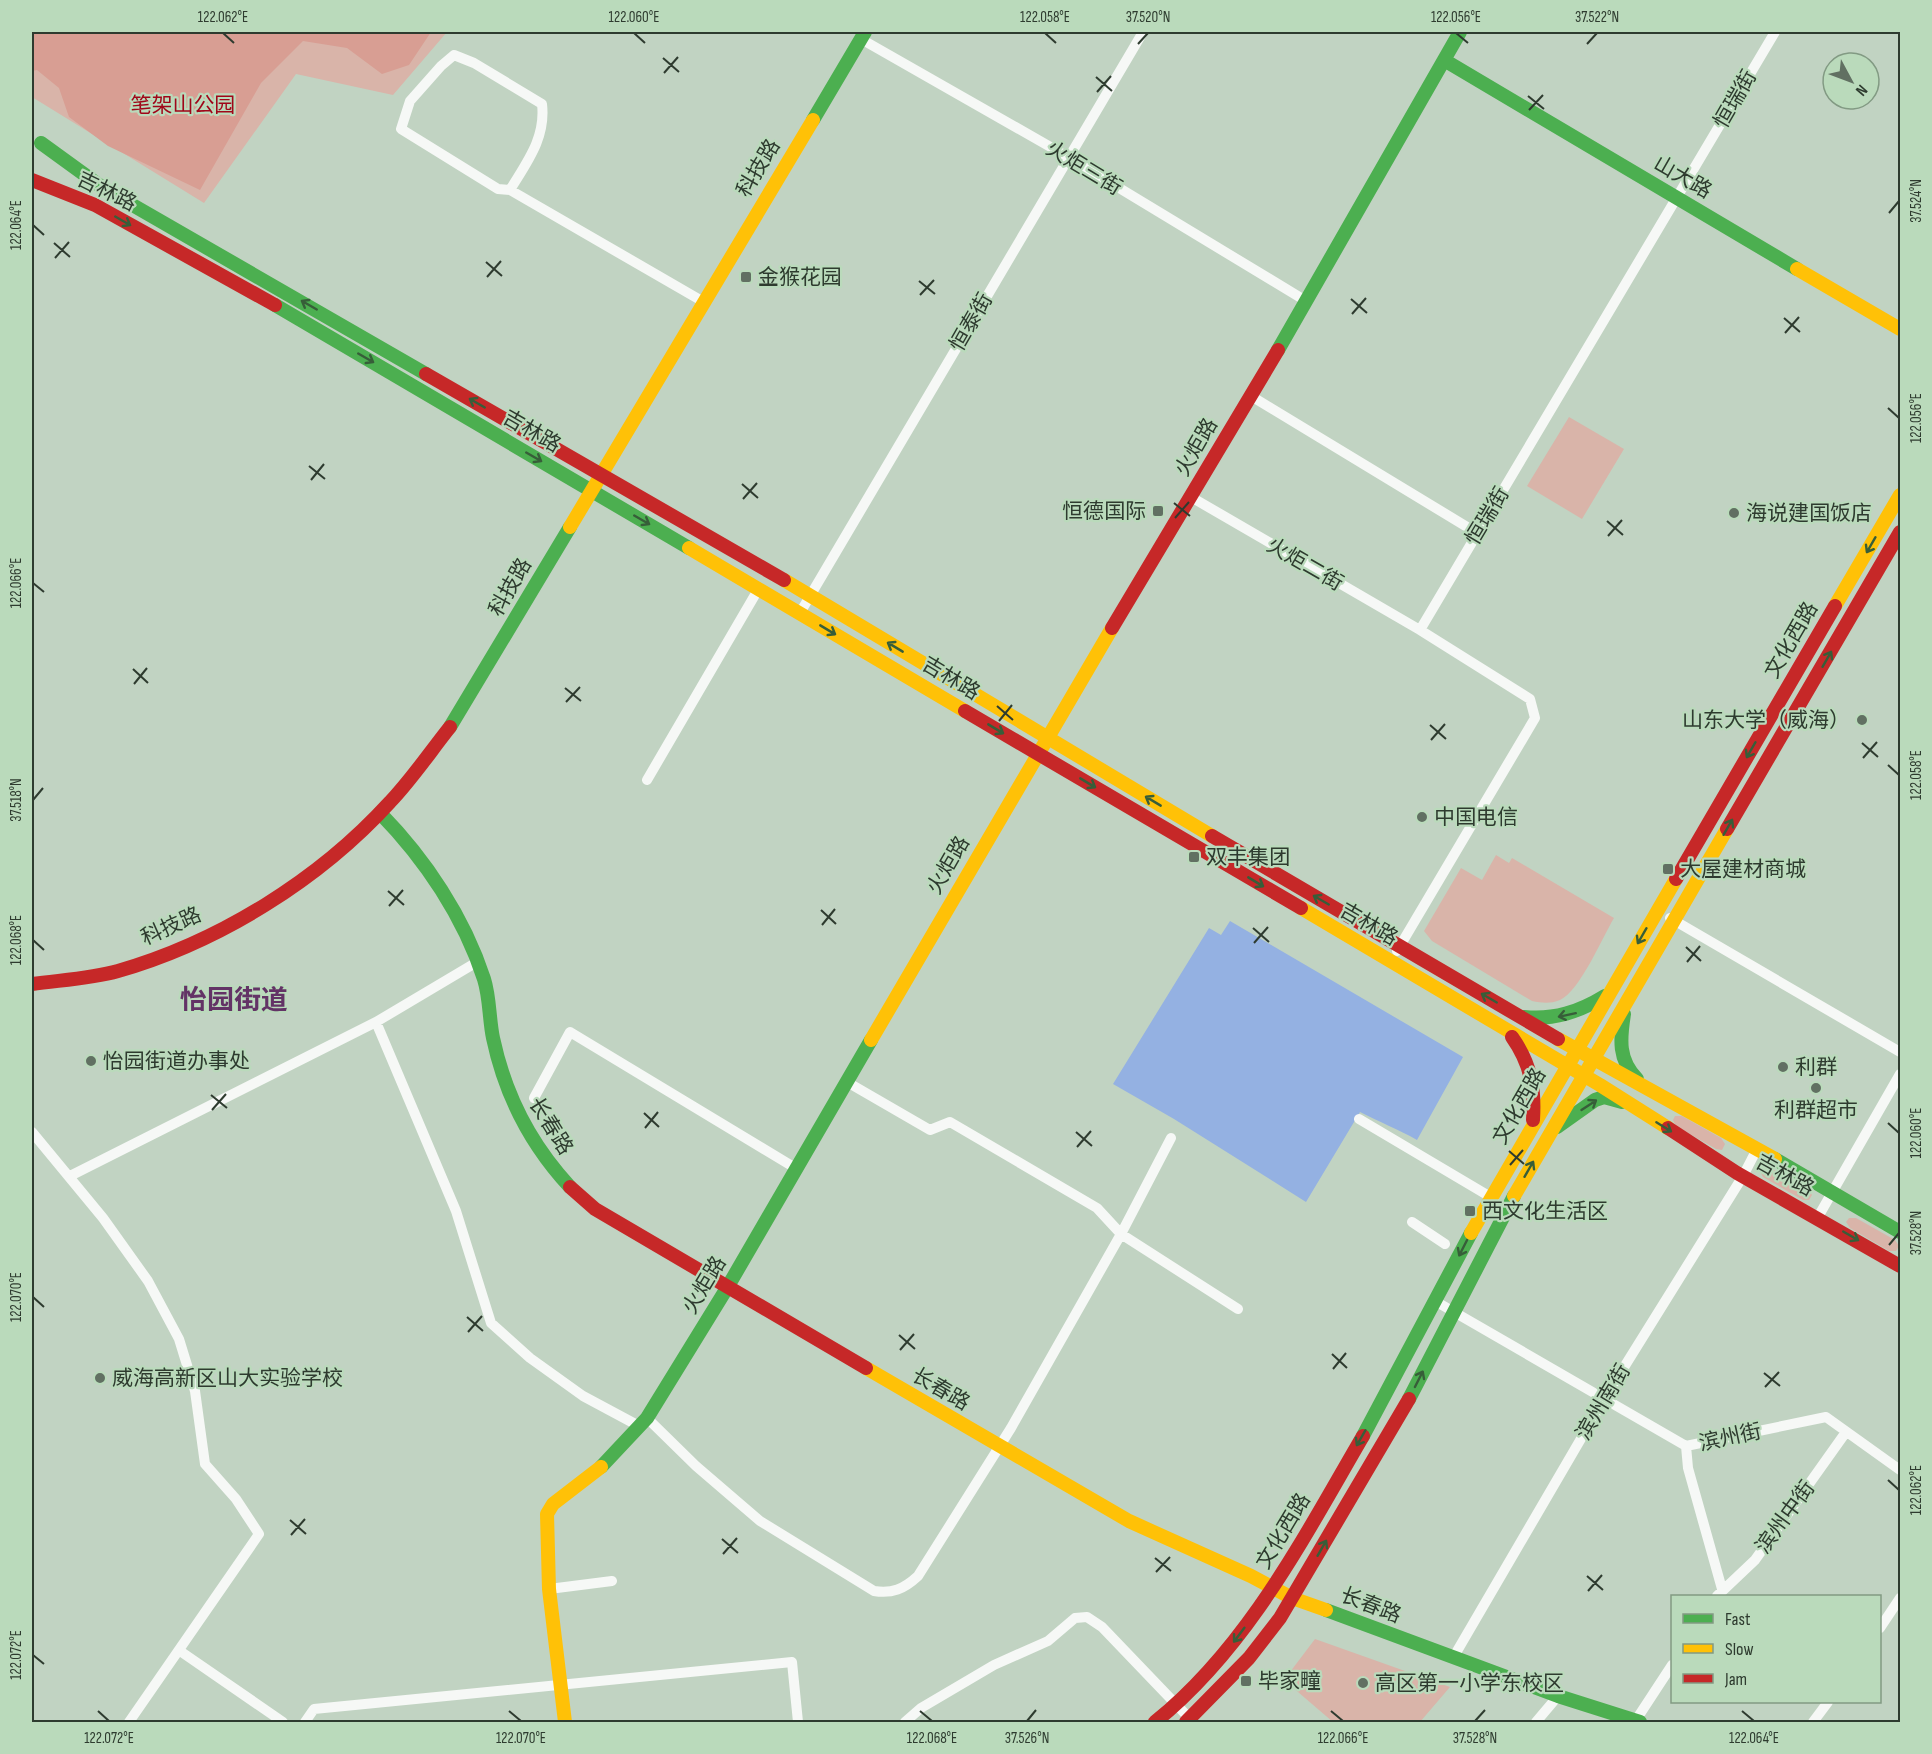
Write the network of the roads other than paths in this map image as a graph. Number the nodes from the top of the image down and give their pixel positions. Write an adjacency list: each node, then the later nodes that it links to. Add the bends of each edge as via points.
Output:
1 (1143, 32): 7 (street, 恒泰街)
2 (1460, 32): 5 (main road, 火炬路)
3 (1775, 32): 10 (street, 恒瑞街)
4 (863, 35): 7 (street, 火炬三街); 11 (main road, 科技路)
5 (1444, 60): 10 (main road, 山大路); 12 (main road, 火炬路)
6 (40, 143): 15 (main road, 吉林路, one-way to 6, via 103,188)
7 (1068, 157): 12 (street, 火炬三街); 22 (street, 恒泰街)
8 (32, 180): 16 (main road, 吉林路, one-way to 16, via 95,206 276,305)
9 (510, 190): 9 (street, via 498,189 401,129 410,101 454,55 542,104 544,122 539,143); 11 (street)
10 (1677, 198): 13 (main road, 山大路); 20 (street, 恒瑞街)
11 (702, 301): 15 (main road, 科技路)
12 (1306, 301): 14 (main road, 火炬路)
13 (1900, 329)
14 (1251, 396): 18 (main road, 火炬路); 20 (street)
15 (600, 475): 16 (main road, 科技路); 22 (main road, 吉林路)
16 (592, 491): 21 (main road, 吉林路, one-way to 21); 28 (main road, 科技路, via 454,722)
17 (1900, 495): 29 (main road, 文化西路, one-way to 29)
18 (1191, 497): 24 (street, 火炬二街); 25 (main road, 火炬路)
19 (1900, 532): 30 (main road, 文化西路, one-way to 19)
20 (1477, 533): 24 (street, 恒瑞街)
21 (759, 588): 23 (main road, 吉林路); 27 (street)
22 (811, 596): 23 (street, 恒泰街); 25 (main road, 吉林路, one-way to 22)
23 (800, 613): 26 (main road, 吉林路, one-way to 26)
24 (1420, 630): 31 (street, via 1530,699 1534,718)
25 (1046, 738): 26 (main road, 火炬路); 31 (main road, 吉林路, one-way to 25)
26 (1037, 753): 32 (main road, 吉林路, one-way to 32); 46 (main road, 火炬路)
27 (647, 780)
28 (380, 813): 33 (main road, 长春路, via 408,840 431,871); 34 (main road, 科技路, via 323,863 261,907 176,949 116,971)
29 (1658, 910): 30 (street); 35 (main road, 文化西路, one-way to 35)
30 (1673, 920): 36 (main road, 文化西路); 41 (street)
31 (1400, 946): 32 (street); 37 (main road, 吉林路, one-way to 31)
32 (1391, 961): 39 (main road, 吉林路)
33 (477, 962): 38 (street); 68 (main road, 长春路, via 510,1099 546,1163 568,1188 595,1209)
34 (32, 984)
35 (1609, 993): 37 (main road, one-way to 37, via 1583,1011 1564,1016); 40 (main road, 文化西路)
36 (1625, 1004): 42 (main road, 文化西路); 47 (main road, via 1620,1056 1628,1072)
37 (1520, 1016): 40 (main road, 吉林路)
38 (376, 1022): 57 (street); 73 (street, via 456,1211 491,1323 530,1358 583,1396)
39 (1507, 1031): 43 (main road, 吉林路); 51 (main road, via 1526,1055 1532,1071)
40 (1576, 1049): 42 (main road, 吉林路); 43 (main road, 文化西路)
41 (1900, 1052)
42 (1594, 1060): 45 (main road, 文化西路); 47 (main road, 吉林路)
43 (1567, 1066): 45 (main road, 吉林路); 51 (main road, 文化西路)
44 (1900, 1074): 59 (street)
45 (1584, 1076): 49 (main road, 吉林路); 52 (main road, 文化西路)
46 (847, 1083): 56 (main road, 火炬路); 65 (street, via 930,1130 950,1122 1097,1208)
47 (1646, 1086): 55 (main road, 吉林路)
48 (534, 1098): 56 (street, via 570,1032)
49 (1631, 1106): 52 (main road, one-way to 49, via 1604,1097); 58 (main road, 吉林路, one-way to 58)
50 (1359, 1119): 60 (street)
51 (1533, 1124): 60 (main road, 文化西路)
52 (1551, 1131): 61 (main road, 文化西路, one-way to 52)
53 (32, 1132): 57 (street)
54 (1171, 1138): 65 (street)
55 (1757, 1149): 58 (street, 滨州南街); 59 (main road, 吉林路)
56 (797, 1169): 68 (main road, 火炬路)
57 (70, 1176): 85 (street, via 148,1281 179,1339 195,1391 205,1464 236,1499 259,1534)
58 (1743, 1176): 62 (main road, 吉林路); 72 (street, 滨州南街)
59 (1832, 1190): 62 (street); 64 (main road, 吉林路)
60 (1490, 1197): 61 (street); 69 (main road, 文化西路, one-way to 69)
61 (1507, 1207): 71 (main road, 文化西路)
62 (1818, 1217): 67 (main road, 吉林路, one-way to 67)
63 (1412, 1222): 66 (street)
64 (1900, 1232)
65 (1121, 1234): 70 (street); 75 (street)
66 (1445, 1244)
67 (1900, 1266)
68 (727, 1288): 73 (main road, 火炬路); 75 (main road, 长春路)
69 (1436, 1301): 71 (street, 滨州街); 79 (main road, 文化西路, one-way to 79, via 1384,1400)
70 (1238, 1309)
71 (1454, 1311): 72 (street, 滨州街); 82 (main road, 文化西路, one-way to 71, via 1403,1411)
72 (1604, 1401): 76 (street, 滨州街); 86 (street, 滨州南街)
73 (643, 1422): 75 (street, via 760,1521 874,1591 885,1593 905,1588 918,1576); 80 (main road, 火炬路, via 601,1467 553,1504 547,1514)
74 (1846, 1432): 76 (street, 滨州街, via 1826,1417); 77 (street, 滨州街); 81 (street, 滨州中街, via 1755,1560)
75 (998, 1446): 79 (main road, 长春路, via 1129,1521)
76 (1686, 1446): 81 (street, via 1688,1468)
77 (1900, 1470)
78 (612, 1581): 80 (street)
79 (1274, 1588): 82 (main road, 长春路); 91 (main road, 文化西路, one-way to 91, via 1232,1644)
80 (549, 1590): 88 (main road, 火炬路)
81 (1720, 1593)
82 (1292, 1598): 86 (main road, 长春路); 100 (main road, 文化西路, via 1249,1658)
83 (1900, 1598): 84 (street)
84 (1881, 1626)
85 (180, 1651): 93 (street); 94 (street)
86 (1453, 1658): 89 (main road, 长春路)
87 (1671, 1667): 92 (street)
88 (559, 1684): 95 (street, via 314,1709); 96 (main road, 火炬路); 97 (street, via 792,1662)
89 (1558, 1696): 92 (main road, 长春路); 101 (street)
90 (1827, 1703): 102 (street)
91 (1176, 1705): 98 (street, via 1102,1627 1087,1617 1075,1618 1048,1641 994,1665 921,1708); 99 (main road, 文化西路); 100 (street)
92 (1638, 1721)
93 (129, 1722)
94 (283, 1722)
95 (305, 1722)
96 (565, 1722)
97 (798, 1722)
98 (905, 1722)
99 (1155, 1722)
100 (1190, 1722)
101 (1536, 1722)
102 (1813, 1722)

